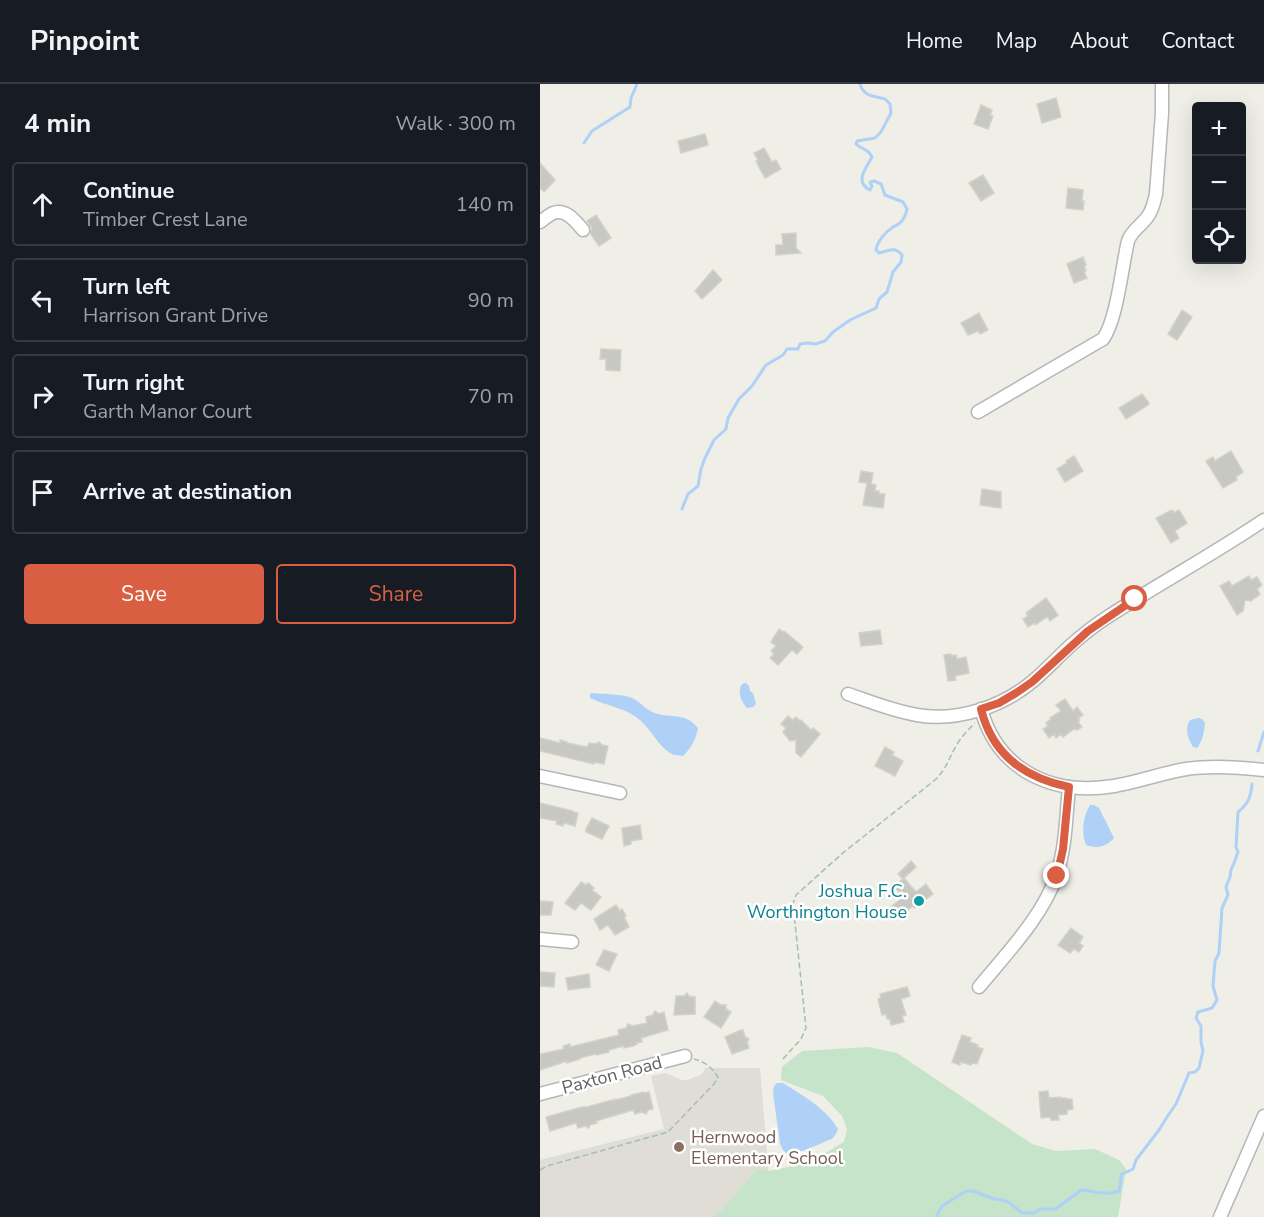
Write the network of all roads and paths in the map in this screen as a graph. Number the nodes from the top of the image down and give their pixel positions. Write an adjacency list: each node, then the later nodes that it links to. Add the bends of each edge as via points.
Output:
1 (1162, 84): 4 (street, via 1156,194 1149,216 1129,238 1107,334)
2 (540, 222): 3 (street, via 554,212 563,212)
3 (583, 230)
4 (978, 412)
5 (1264, 520): 7 (street, via 1108,617 1032,682)
6 (848, 694): 7 (street, via 920,716)
7 (982, 713): 10 (street, via 990,735 1009,759 1037,778); 16 (path, via 962,736 935,780 796,895 793,904 806,1028)
8 (1264, 770): 10 (street, via 1188,768 1117,786)
9 (540, 776): 11 (street)
10 (1069, 787): 14 (street, via 1063,849 1053,885 1034,920)
11 (620, 793)
12 (540, 939): 13 (street)
13 (572, 942)
14 (979, 987)
15 (685, 1056): 18 (street, Paxton Road)
16 (783, 1059)
17 (704, 1062): 20 (path, via 718,1077 668,1132)
18 (540, 1094)
19 (1264, 1116): 21 (street)
20 (540, 1170)
21 (1220, 1217)

